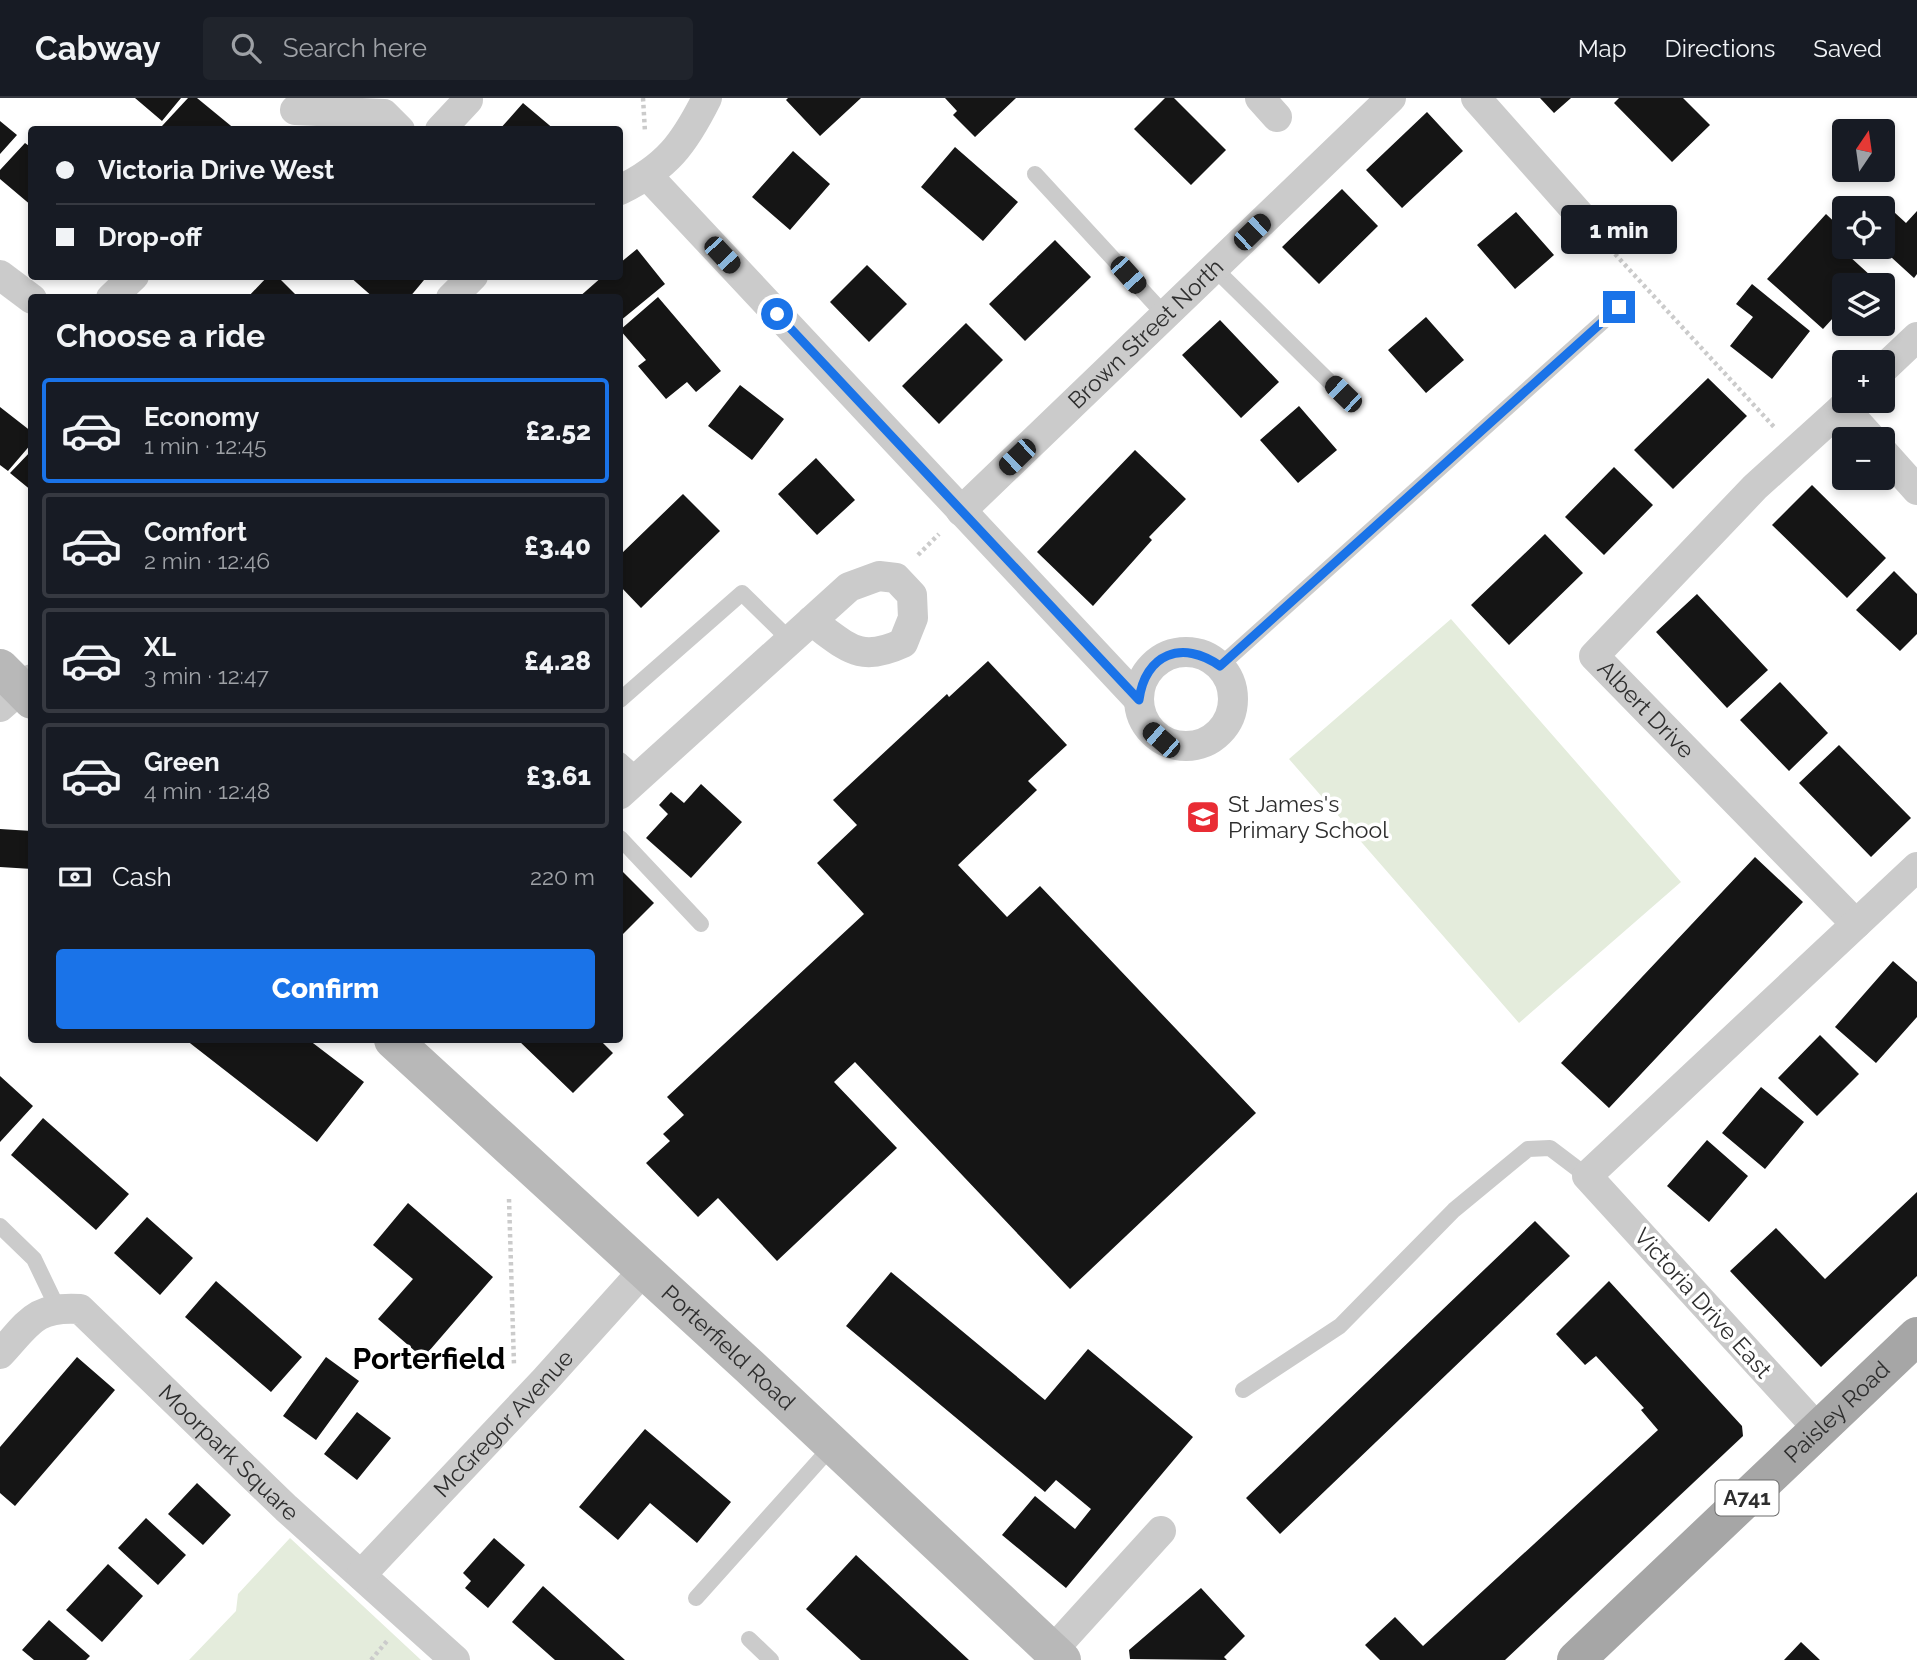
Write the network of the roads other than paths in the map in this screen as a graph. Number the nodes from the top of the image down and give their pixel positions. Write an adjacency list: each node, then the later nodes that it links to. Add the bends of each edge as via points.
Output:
1 (707, 98): 9 (street, via 687,138)
2 (1391, 98): 12 (street, Brown Street North)
3 (1476, 98): 11 (street)
4 (468, 100): 7 (street)
5 (289, 112): 6 (street, via 383,114)
6 (396, 126)
7 (444, 126)
8 (1035, 174): 20 (lane)
9 (648, 176): 10 (street); 27 (street)
10 (623, 188)
11 (1593, 230)
12 (1214, 268): 20 (street, Brown Street North); 23 (lane)
13 (0, 275): 18 (street)
14 (130, 280): 16 (street)
15 (469, 280): 17 (street)
16 (115, 294)
17 (455, 294)
18 (28, 296)
19 (1619, 307): 29 (lane)
20 (1165, 315): 27 (street, Brown Street North)
21 (1917, 337): 22 (street)
22 (1895, 358)
23 (1343, 394)
24 (1837, 413): 35 (street, Albert Drive, via 1755,487 1594,656)
25 (1895, 465): 26 (street)
26 (1917, 489)
27 (961, 511): 31 (street)
28 (800, 631): 28 (street, via 849,587 879,576 896,578 912,595 913,618 903,643 881,653 856,652); 30 (lane, via 741,593); 32 (street)
29 (1220, 666): 31 (street, via 1191,652 1160,659 1148,670); 31 (street, via 1229,678 1233,708 1218,734 1205,743 1191,747 1161,740 1141,716)
30 (623, 698)
31 (1139, 700)
32 (626, 777)
33 (623, 841): 36 (lane)
34 (1917, 867): 35 (street)
35 (1856, 924): 38 (street)
36 (701, 925)
37 (396, 1043): 40 (street, Porterfield Road)
38 (1587, 1176): 44 (lane, via 1550,1149 1528,1149 1454,1210 1340,1326); 45 (street, Victoria Drive East)
39 (0, 1226): 41 (lane, via 34,1259)
40 (644, 1270): 46 (street, Porterfield Road); 48 (street, McGregor Avenue)
41 (57, 1307): 43 (street, via 39,1312); 48 (street, Moorpark Square, via 80,1309)
42 (1917, 1336): 45 (main road, Paisley Road / A741)
43 (0, 1354)
44 (1242, 1390)
45 (1819, 1430): 54 (main road, Paisley Road / A741)
46 (833, 1445): 49 (lane); 51 (street, Porterfield Road)
47 (1161, 1531): 51 (street)
48 (361, 1575): 52 (street, Moorpark Square)
49 (695, 1598)
50 (749, 1639): 53 (lane)
51 (1057, 1655)
52 (455, 1660)
53 (771, 1660)
54 (1576, 1660)

